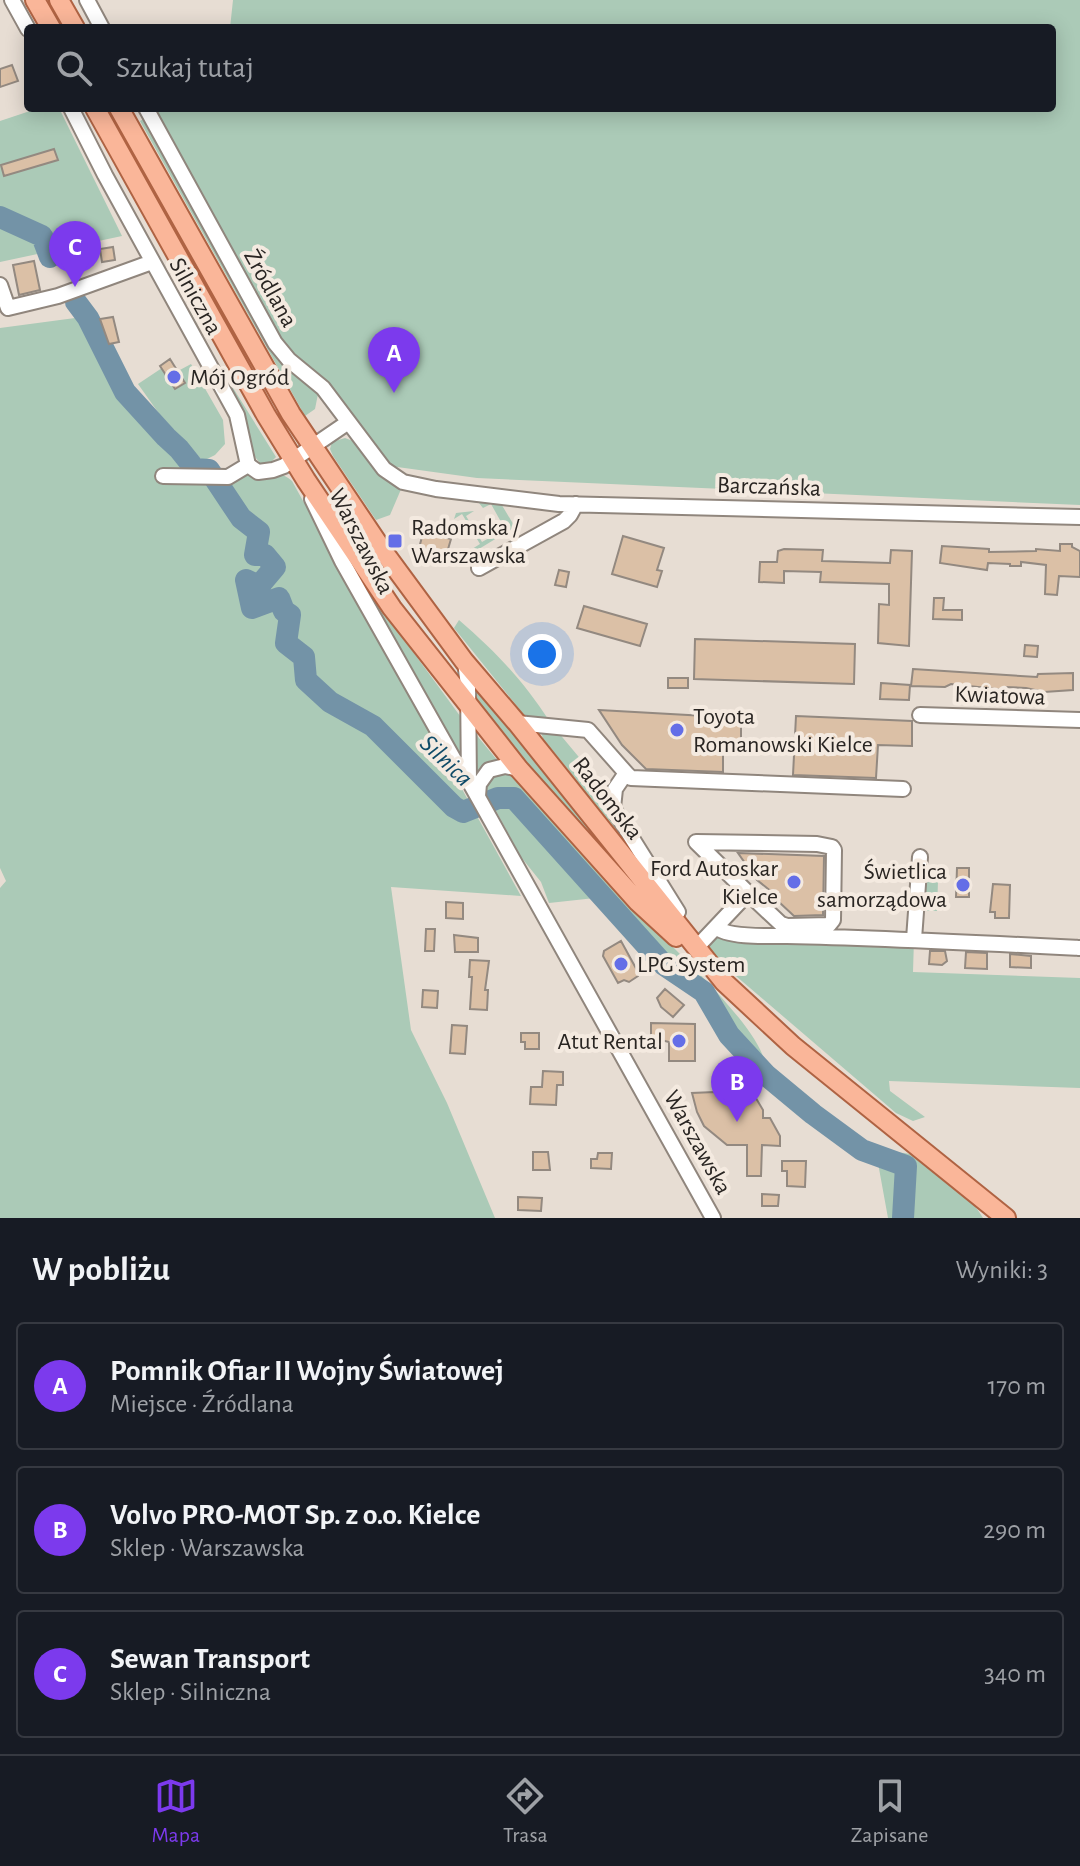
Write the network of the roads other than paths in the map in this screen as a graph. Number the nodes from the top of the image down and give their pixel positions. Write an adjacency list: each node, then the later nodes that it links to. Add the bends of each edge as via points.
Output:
1 (35, 0): 7 (main road)
2 (59, 0): 8 (main road)
3 (87, 0): 9 (street)
4 (14, 3): 5 (street); 6 (street)
5 (0, 12)
6 (25, 24)
7 (49, 24)
8 (73, 24)
9 (100, 24)
10 (73, 112): 14 (street, Silniczna)
11 (97, 112): 18 (main road)
12 (121, 112): 17 (main road, Warszawska)
13 (148, 112): 16 (street, Źródlana, via 275,343 323,388)
14 (152, 262): 15 (street, via 8,308); 19 (street, Silniczna, via 237,415)
15 (0, 285)
16 (347, 423): 17 (street); 20 (street, Źródlana)
17 (312, 447): 18 (street); 26 (main road, Warszawska)
18 (293, 459): 19 (street, via 258,472); 22 (main road)
19 (248, 465): 21 (street, via 228,477)
20 (384, 469): 23 (street, Barczańska, via 403,482 436,489)
21 (163, 476)
22 (306, 480): 27 (main road, Warszawska); 33 (street, Warszawska, via 342,561)
23 (576, 504): 24 (street, Barczańska); 25 (street, via 564,521)
24 (1080, 517)
25 (479, 568)
26 (464, 661): 27 (street); 30 (main road, Radomska)
27 (468, 708): 31 (main road, Warszawska); 33 (street)
28 (920, 715): 29 (street, Kwiatowa)
29 (1080, 720)
30 (517, 723): 32 (street, via 588,730); 40 (main road, Radomska)
31 (519, 769): 35 (street, via 489,770); 42 (main road, Radomska, via 638,902)
32 (626, 773): 34 (street, via 631,778); 40 (street, via 615,789 613,808)
33 (469, 781): 35 (street, Warszawska)
34 (903, 789)
35 (478, 796): 43 (street, Warszawska)
36 (920, 857): 39 (street)
37 (748, 893): 37 (street, via 696,842 832,847 829,925 781,924); 38 (street)
38 (716, 927): 39 (street, via 754,935); 40 (street)
39 (914, 939): 41 (street)
40 (695, 944): 42 (main road, Radomska)
41 (1080, 948)
42 (711, 967): 44 (main road, Radomska, via 793,1046)
43 (713, 1218)
44 (1006, 1218)

